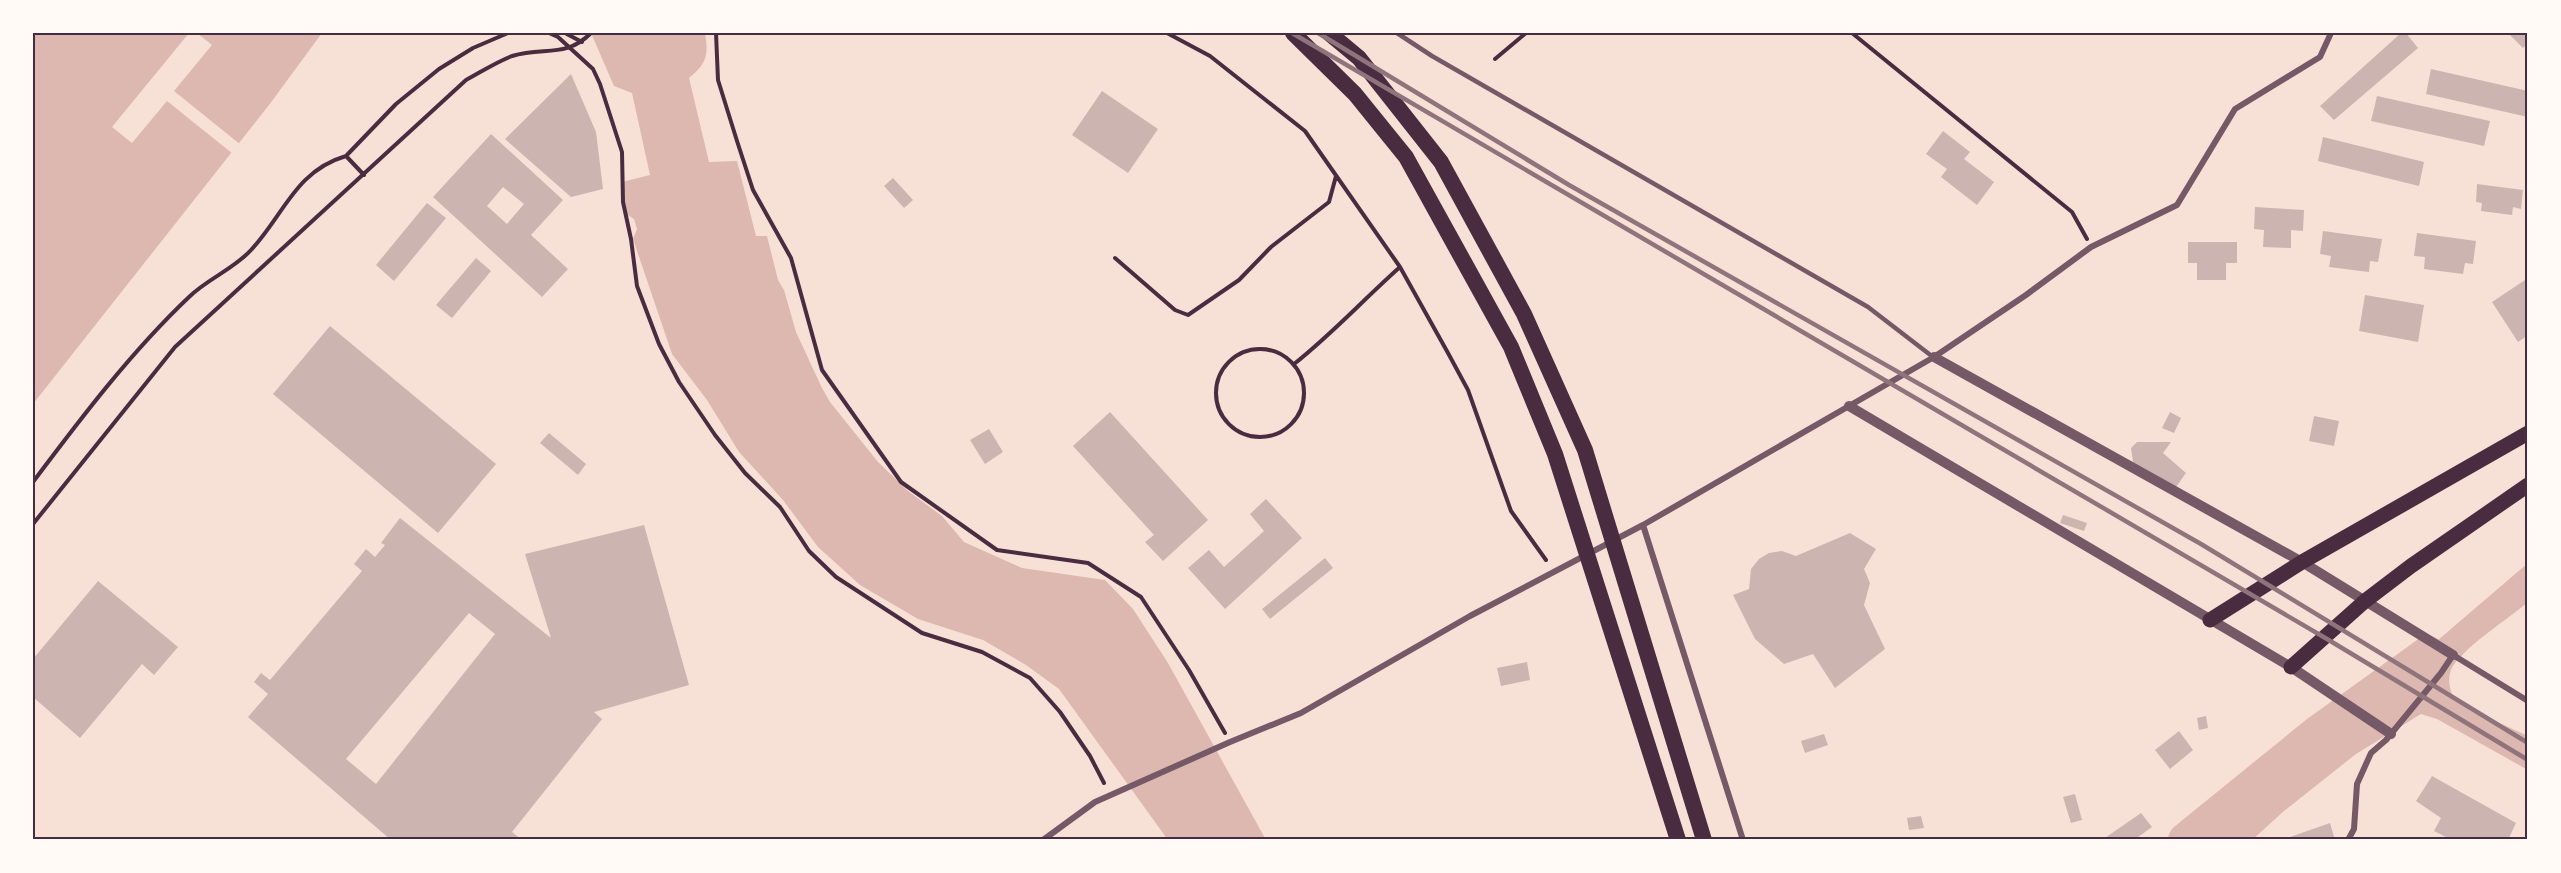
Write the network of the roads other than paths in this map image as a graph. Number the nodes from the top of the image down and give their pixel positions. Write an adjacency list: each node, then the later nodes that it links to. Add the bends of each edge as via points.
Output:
1 (1293, 33): 18 (highway, via 1355,94 1406,157 1511,347 1555,454)
2 (1329, 33): 19 (highway, via 1359,58 1441,162 1524,314 1585,450)
3 (1397, 33): 5 (lane, via 1868,307)
4 (2331, 33): 5 (street, via 2320,57 2235,109 2177,205 2091,247)
5 (1934, 357): 6 (street); 10 (street)
6 (1850, 406): 9 (street); 12 (street)
7 (2528, 433): 10 (main road)
8 (2528, 485): 11 (main road, via 2411,566)
9 (1643, 525): 17 (street, via 1470,616 1301,713 1095,802); 20 (street)
10 (2302, 562): 11 (street); 12 (main road)
11 (2371, 604): 13 (street); 14 (main road)
12 (2210, 620): 14 (street)
13 (2453, 655): 15 (street); 16 (street)
14 (2291, 668): 16 (street)
15 (2528, 701)
16 (2390, 733): 21 (street, via 2371,753 2357,784 2354,829)
17 (1043, 840)
18 (1678, 840)
19 (1704, 840)
20 (1743, 840)
21 (2348, 840)

